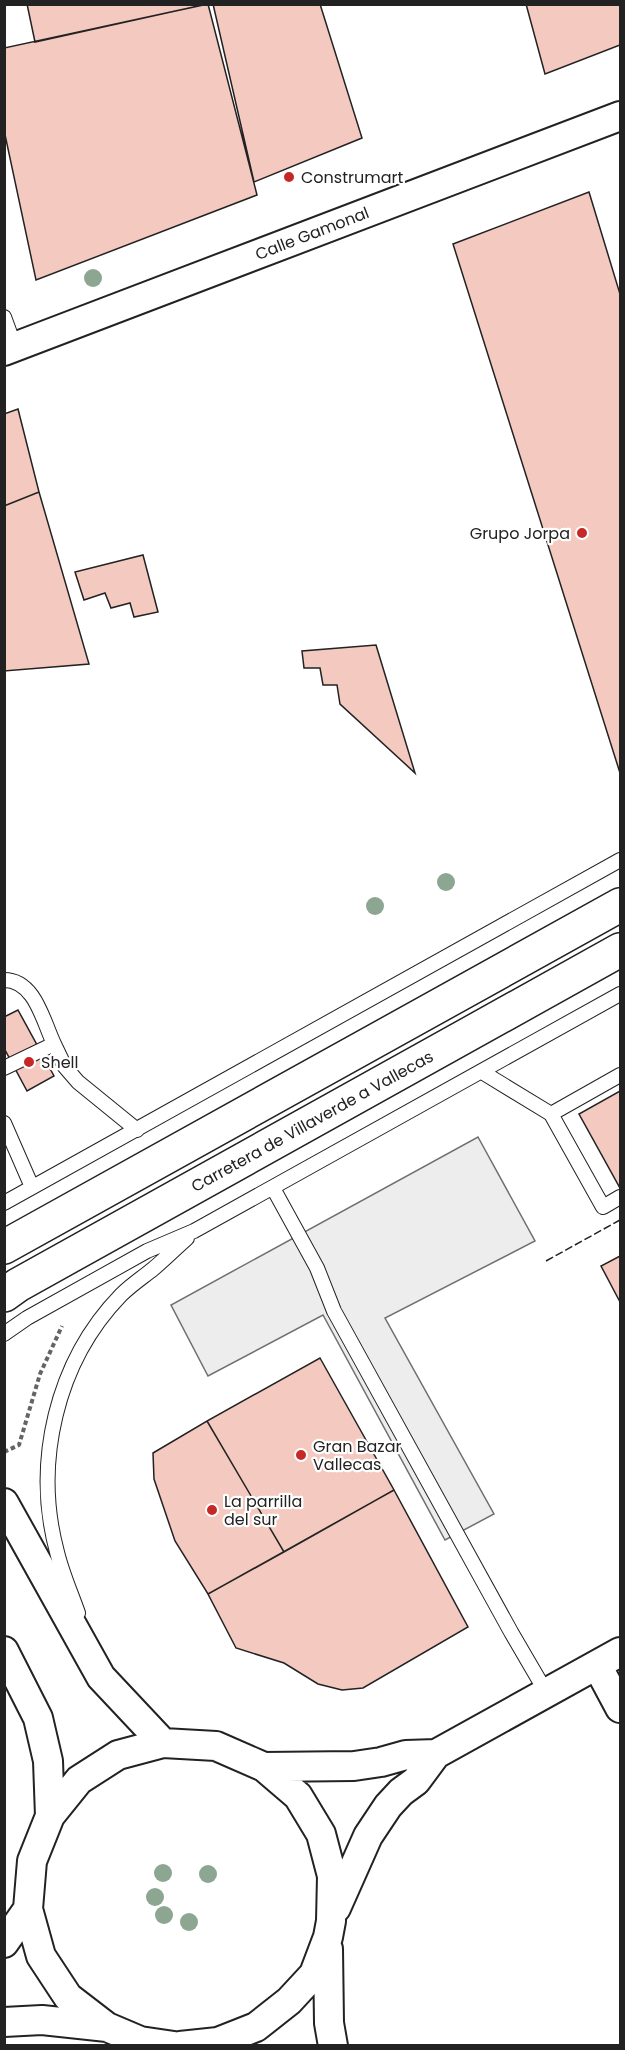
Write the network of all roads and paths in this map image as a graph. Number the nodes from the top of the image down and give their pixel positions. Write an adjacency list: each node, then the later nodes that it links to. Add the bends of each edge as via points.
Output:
1 (621, 116): 3 (street, Calle Gamonal)
2 (4, 317): 3 (lane)
3 (10, 349)
4 (621, 860): 15 (lane)
5 (621, 906): 21 (main road)
6 (621, 950): 22 (main road, Carretera de Villaverde a Vallecas)
7 (4, 980): 9 (lane, via 14,980 26,988)
8 (621, 994): 11 (lane)
9 (54, 1044): 10 (lane); 15 (lane, via 78,1082)
10 (4, 1068)
11 (482, 1072): 13 (lane); 17 (lane)
12 (621, 1075): 13 (lane)
13 (552, 1114): 18 (lane, via 603,1207)
14 (4, 1123): 16 (lane)
15 (137, 1130): 16 (lane)
16 (32, 1187): 19 (lane)
17 (273, 1188): 20 (lane); 31 (lane, via 317,1268 334,1311)
18 (621, 1197)
19 (4, 1203)
20 (194, 1231): 23 (lane, via 147,1251); 30 (lane, via 122,1294 91,1332 64,1384 55,1415 48,1473 50,1514 57,1553)
21 (4, 1247)
22 (4, 1295)
23 (4, 1334)
24 (19, 1444): 25 (path)
25 (4, 1452)
26 (4, 1503): 30 (street)
27 (4, 1652): 33 (street)
28 (609, 1658): 31 (street); 32 (street)
29 (4, 1671): 33 (lane)
30 (101, 1677): 34 (street)
31 (546, 1692): 35 (street)
32 (621, 1708)
33 (38, 1718): 37 (street, via 48,1761)
34 (163, 1743): 36 (street, via 216,1746); 37 (street, via 118,1755 79,1780)
35 (436, 1754): 36 (street, via 405,1755 354,1766); 39 (street, via 416,1781 388,1806 368,1836)
36 (264, 1767): 39 (street, via 298,1796 321,1834 332,1876)
37 (50, 1816): 38 (street, via 32,1861)
38 (28, 1909): 40 (street); 42 (street, via 41,1956 68,1997)
39 (329, 1929): 44 (street, via 314,1974 289,2001 256,2026 218,2042); 45 (street, via 329,2023)
40 (4, 1943)
41 (4, 2022): 42 (street, via 42,2020)
42 (107, 2027): 43 (street, via 140,2041)
43 (174, 2046)
44 (180, 2046)
45 (333, 2046)

